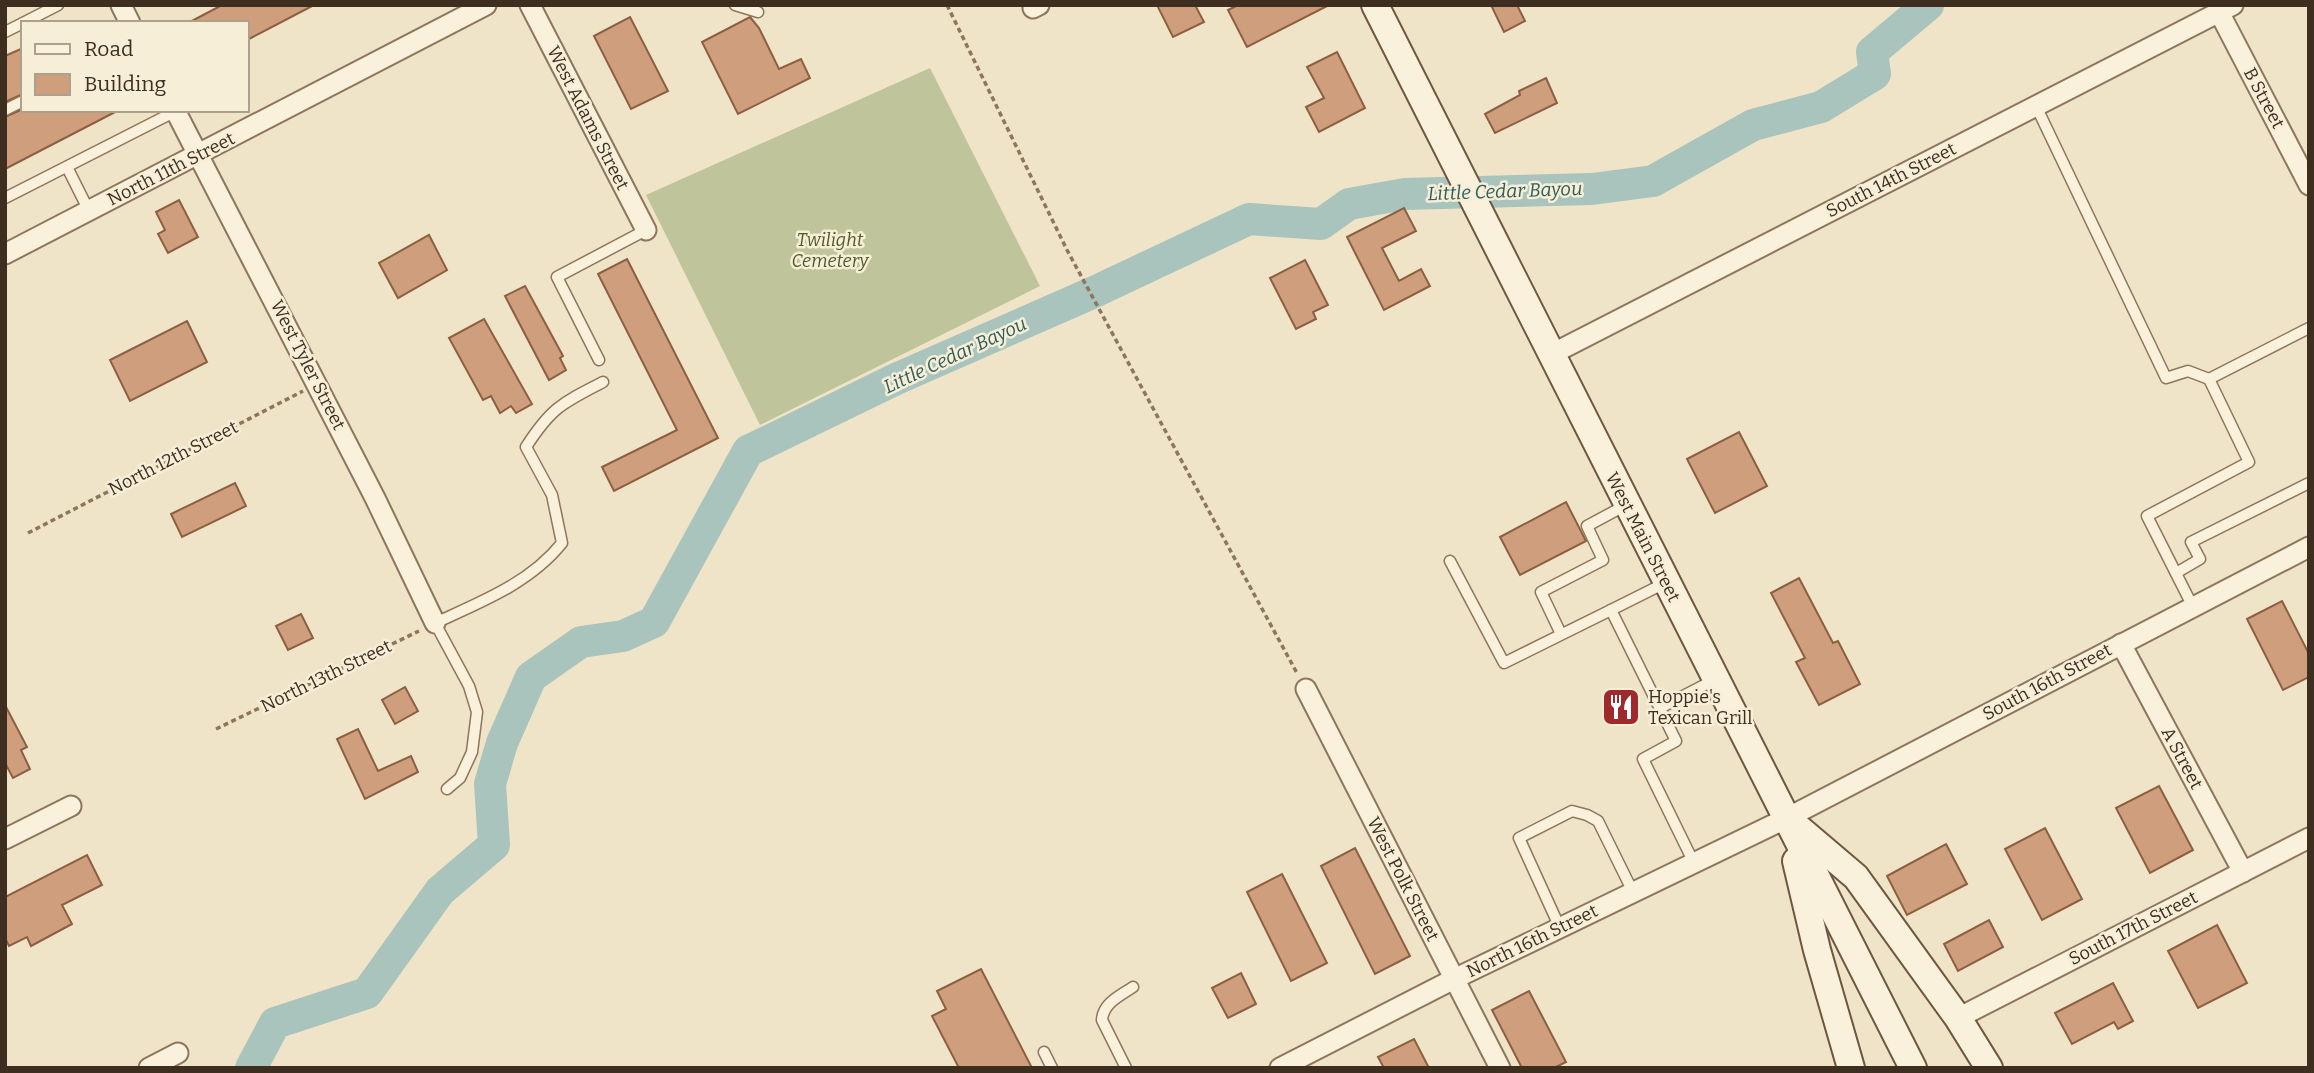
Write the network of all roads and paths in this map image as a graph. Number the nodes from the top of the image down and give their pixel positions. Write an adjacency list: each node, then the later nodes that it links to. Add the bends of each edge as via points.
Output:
1 (58, 5): 10 (lane)
2 (121, 5): 11 (street)
3 (486, 5): 19 (street, North 11th Street)
4 (530, 5): 24 (street, West Adams Street)
5 (735, 5): 9 (lane)
6 (947, 5): 45 (path, via 1068,250)
7 (1375, 5): 27 (main road, West Main Street)
8 (2226, 9): 15 (street, South 14th Street); 21 (street, B Street)
9 (758, 12)
10 (27, 21)
11 (129, 21)
12 (21, 24): 13 (lane)
13 (5, 32)
14 (21, 101): 16 (lane)
15 (2036, 106): 27 (street, South 14th Street); 29 (lane, via 2166,378 2189,371)
16 (5, 110)
17 (173, 112): 20 (lane)
18 (176, 112): 19 (street, West Tyler Street)
19 (198, 155): 23 (street, North 11th Street); 31 (street, West Tyler Street)
20 (67, 167): 22 (lane); 23 (lane)
21 (2309, 185)
22 (5, 198)
23 (89, 211): 25 (street, North 11th Street)
24 (646, 230): 28 (lane, via 557,277)
25 (5, 254)
26 (2309, 328): 29 (lane)
27 (1550, 355): 33 (main road, West Main Street)
28 (599, 360)
29 (2209, 379): 37 (lane, via 2249,462 2147,516)
30 (603, 382): 41 (lane, via 560,404 526,447 552,495 562,543 549,559 505,590)
31 (317, 384): 34 (path, North 12th Street); 41 (street, West Tyler Street)
32 (2309, 483): 37 (lane, via 2191,542 2200,559)
33 (1627, 505): 38 (main road, West Main Street); 42 (lane, via 1587,526 1603,560 1541,592)
34 (28, 533)
35 (2309, 547): 39 (street, South 16th Street)
36 (1450, 561): 42 (lane, via 1504,663)
37 (2176, 573): 39 (lane)
38 (1667, 581): 40 (lane); 44 (main road, West Main Street)
39 (2193, 607): 43 (street, South 16th Street)
40 (1611, 610): 42 (lane); 46 (lane)
41 (435, 623): 47 (path, North 13th Street); 48 (lane, via 469,686 477,712 472,752 460,778)
42 (1561, 634)
43 (2121, 644): 50 (street, South 16th Street); 54 (street, A Street)
44 (1716, 679): 46 (lane); 50 (main road, West Main Street)
45 (1306, 689): 57 (street, West Polk Street)
46 (1660, 708): 53 (lane, via 1676,741 1643,759)
47 (216, 729)
48 (447, 789)
49 (71, 806): 52 (street)
50 (1787, 818): 53 (street, North 16th Street); 59 (main road, via 1856,877); 67 (main road, via 1817,950); 68 (main road, West Main Street)
51 (2309, 838): 54 (street, South 17th Street)
52 (5, 839)
53 (1694, 863): 55 (street, North 16th Street)
54 (2243, 872): 59 (street, South 17th Street)
55 (1633, 892): 56 (street, North 16th Street); 56 (lane, via 1598,821 1572,811 1519,838)
56 (1560, 928): 57 (street, North 16th Street)
57 (1454, 979): 65 (street, North 16th Street); 66 (street, West Polk Street)
58 (1133, 987): 64 (lane, via 1102,1012)
59 (1958, 1018): 69 (main road)
60 (1044, 1052): 63 (lane)
61 (178, 1053): 62 (street)
62 (149, 1068)
63 (1052, 1068)
64 (1126, 1068)
65 (1280, 1068)
66 (1500, 1068)
67 (1851, 1068)
68 (1913, 1068)
69 (1989, 1068)

